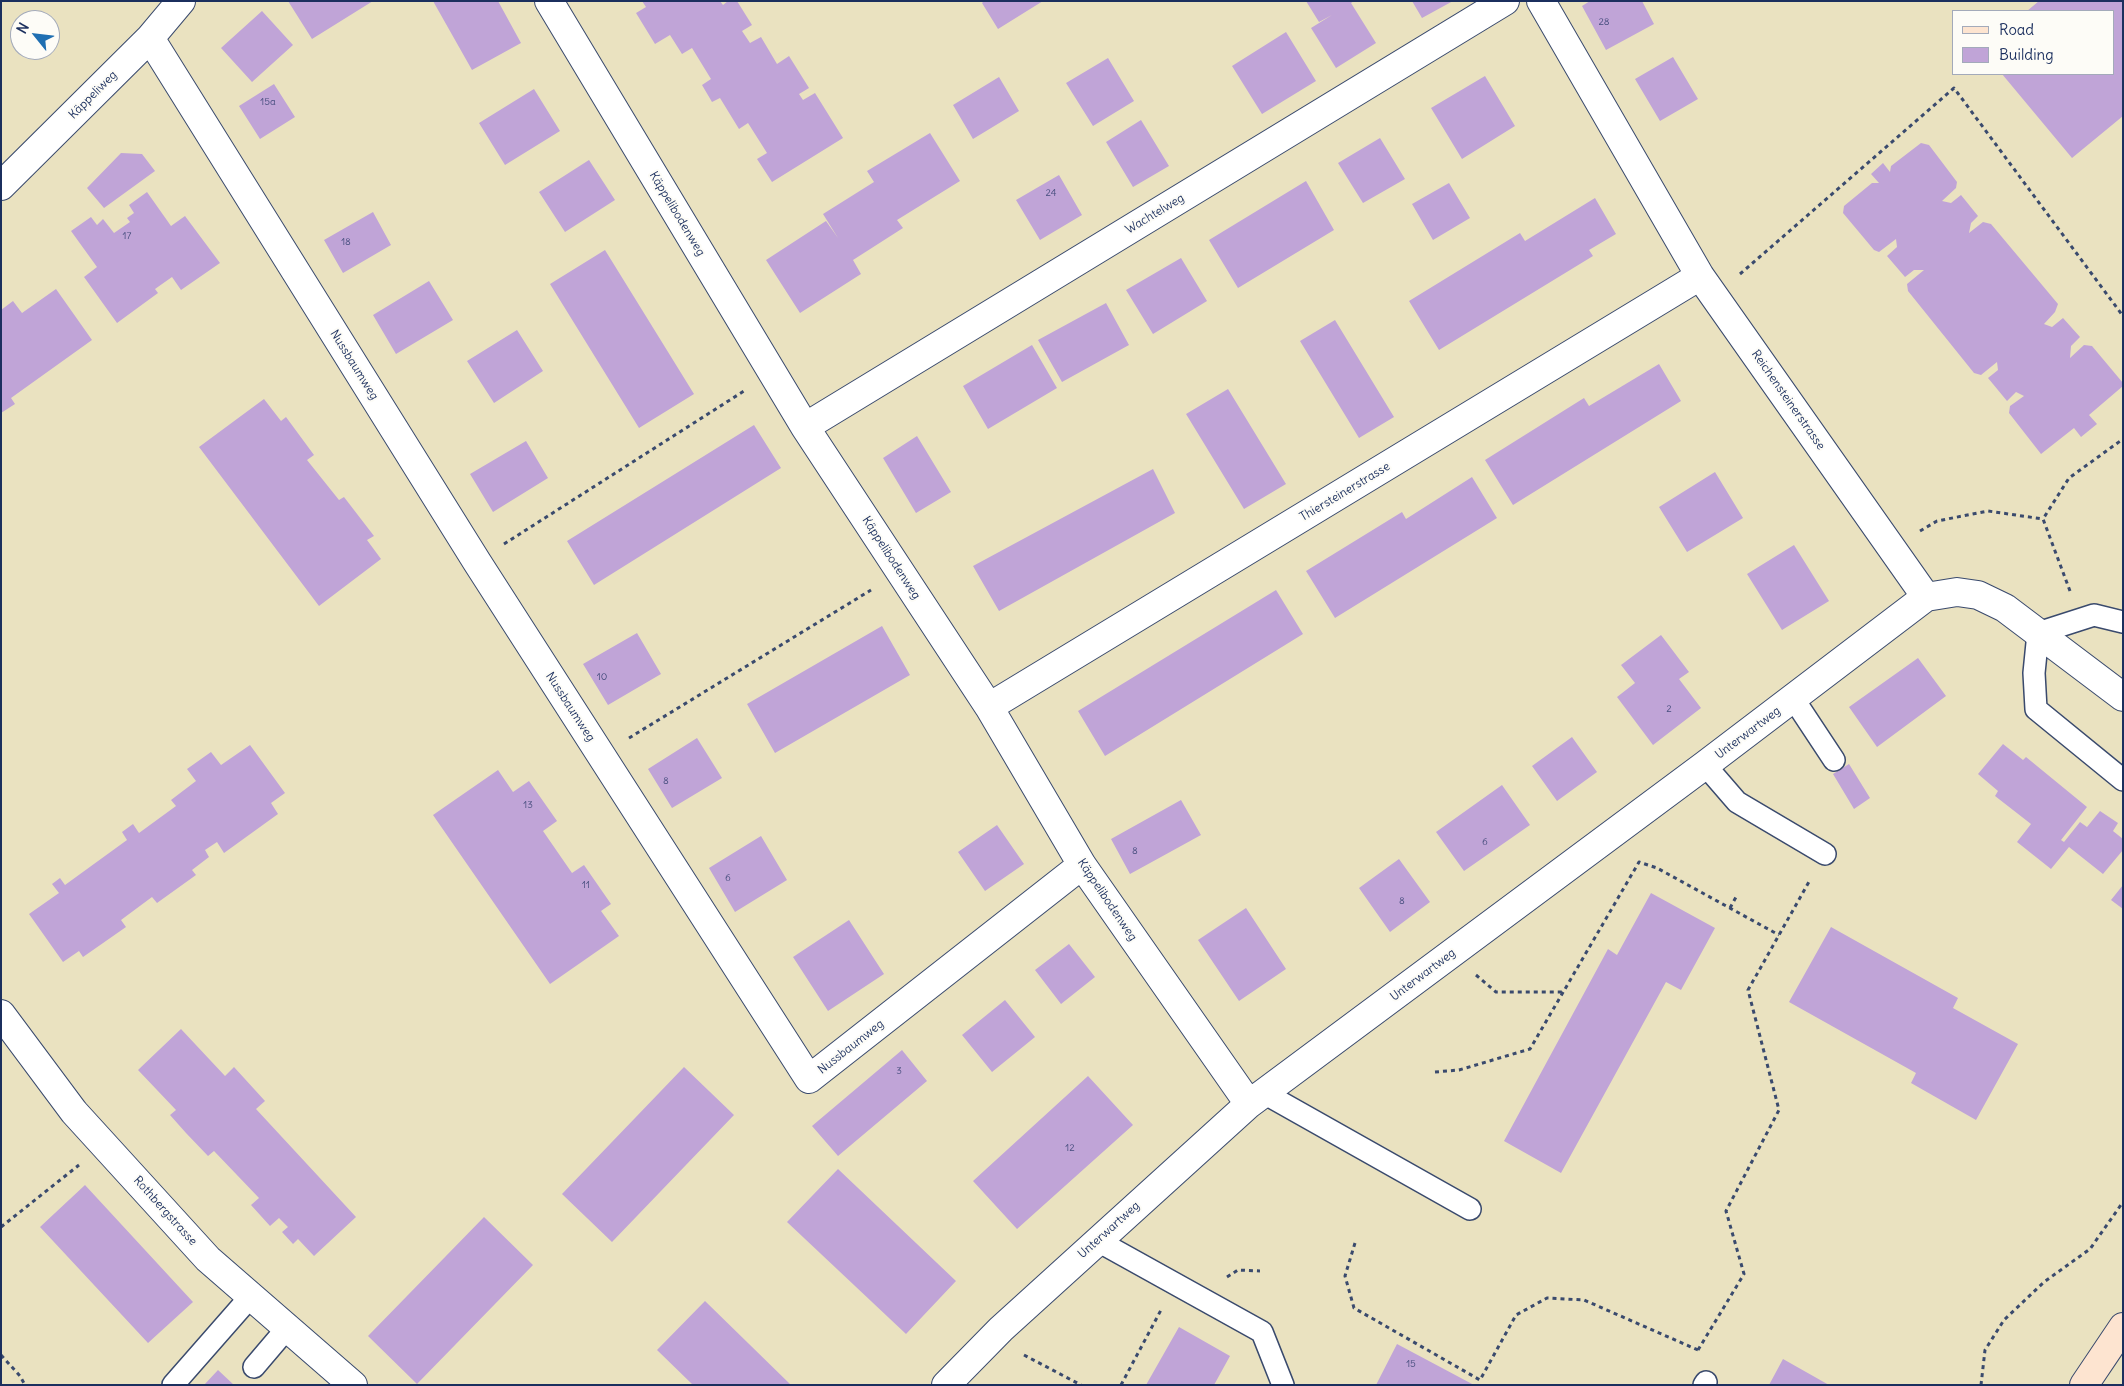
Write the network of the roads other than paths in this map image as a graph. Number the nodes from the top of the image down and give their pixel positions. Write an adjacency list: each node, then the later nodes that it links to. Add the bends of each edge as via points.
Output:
1 (180, 1): 5 (street, Käppeliweg)
2 (549, 1): 8 (street, Käppelibodenweg)
3 (1506, 1): 8 (street, Wachtelweg)
4 (1541, 1): 7 (street, Reichensteinerstrasse)
5 (150, 38): 6 (street, Käppeliweg); 19 (street, Nussbaumweg, via 476,562 809,1079)
6 (1, 186)
7 (1708, 286): 9 (street, Reichensteinerstrasse); 14 (street, Thiersteinerstrasse)
8 (806, 427): 14 (street, Käppelibodenweg)
9 (1926, 597): 11 (street, via 1957,592 1978,595 2005,608); 13 (street, Unterwartweg)
10 (2123, 622): 11 (lane, via 2094,615)
11 (2038, 634): 12 (street); 17 (lane, via 2034,674 2036,709)
12 (2123, 697)
13 (1793, 698): 15 (lane); 16 (street, Unterwartweg)
14 (989, 707): 19 (street, Käppelibodenweg)
15 (1834, 760)
16 (1705, 765): 18 (lane, via 1737,802); 21 (street, Unterwartweg)
17 (2123, 780)
18 (1825, 854)
19 (1082, 865): 21 (street, Käppelibodenweg)
20 (1, 1014): 24 (street, Rothbergstrasse, via 74,1112 208,1259)
21 (1257, 1098): 22 (lane); 23 (street, Unterwartweg)
22 (1470, 1209)
23 (1098, 1240): 30 (street, Unterwartweg); 31 (lane, via 1262,1332)
24 (251, 1296): 26 (street, Rothbergstrasse); 28 (lane)
25 (2123, 1327): 32 (main road)
26 (288, 1328): 27 (lane); 29 (street, Rothbergstrasse)
27 (254, 1367)
28 (173, 1385)
29 (353, 1385)
30 (946, 1385)
31 (1283, 1385)
32 (2084, 1385)

